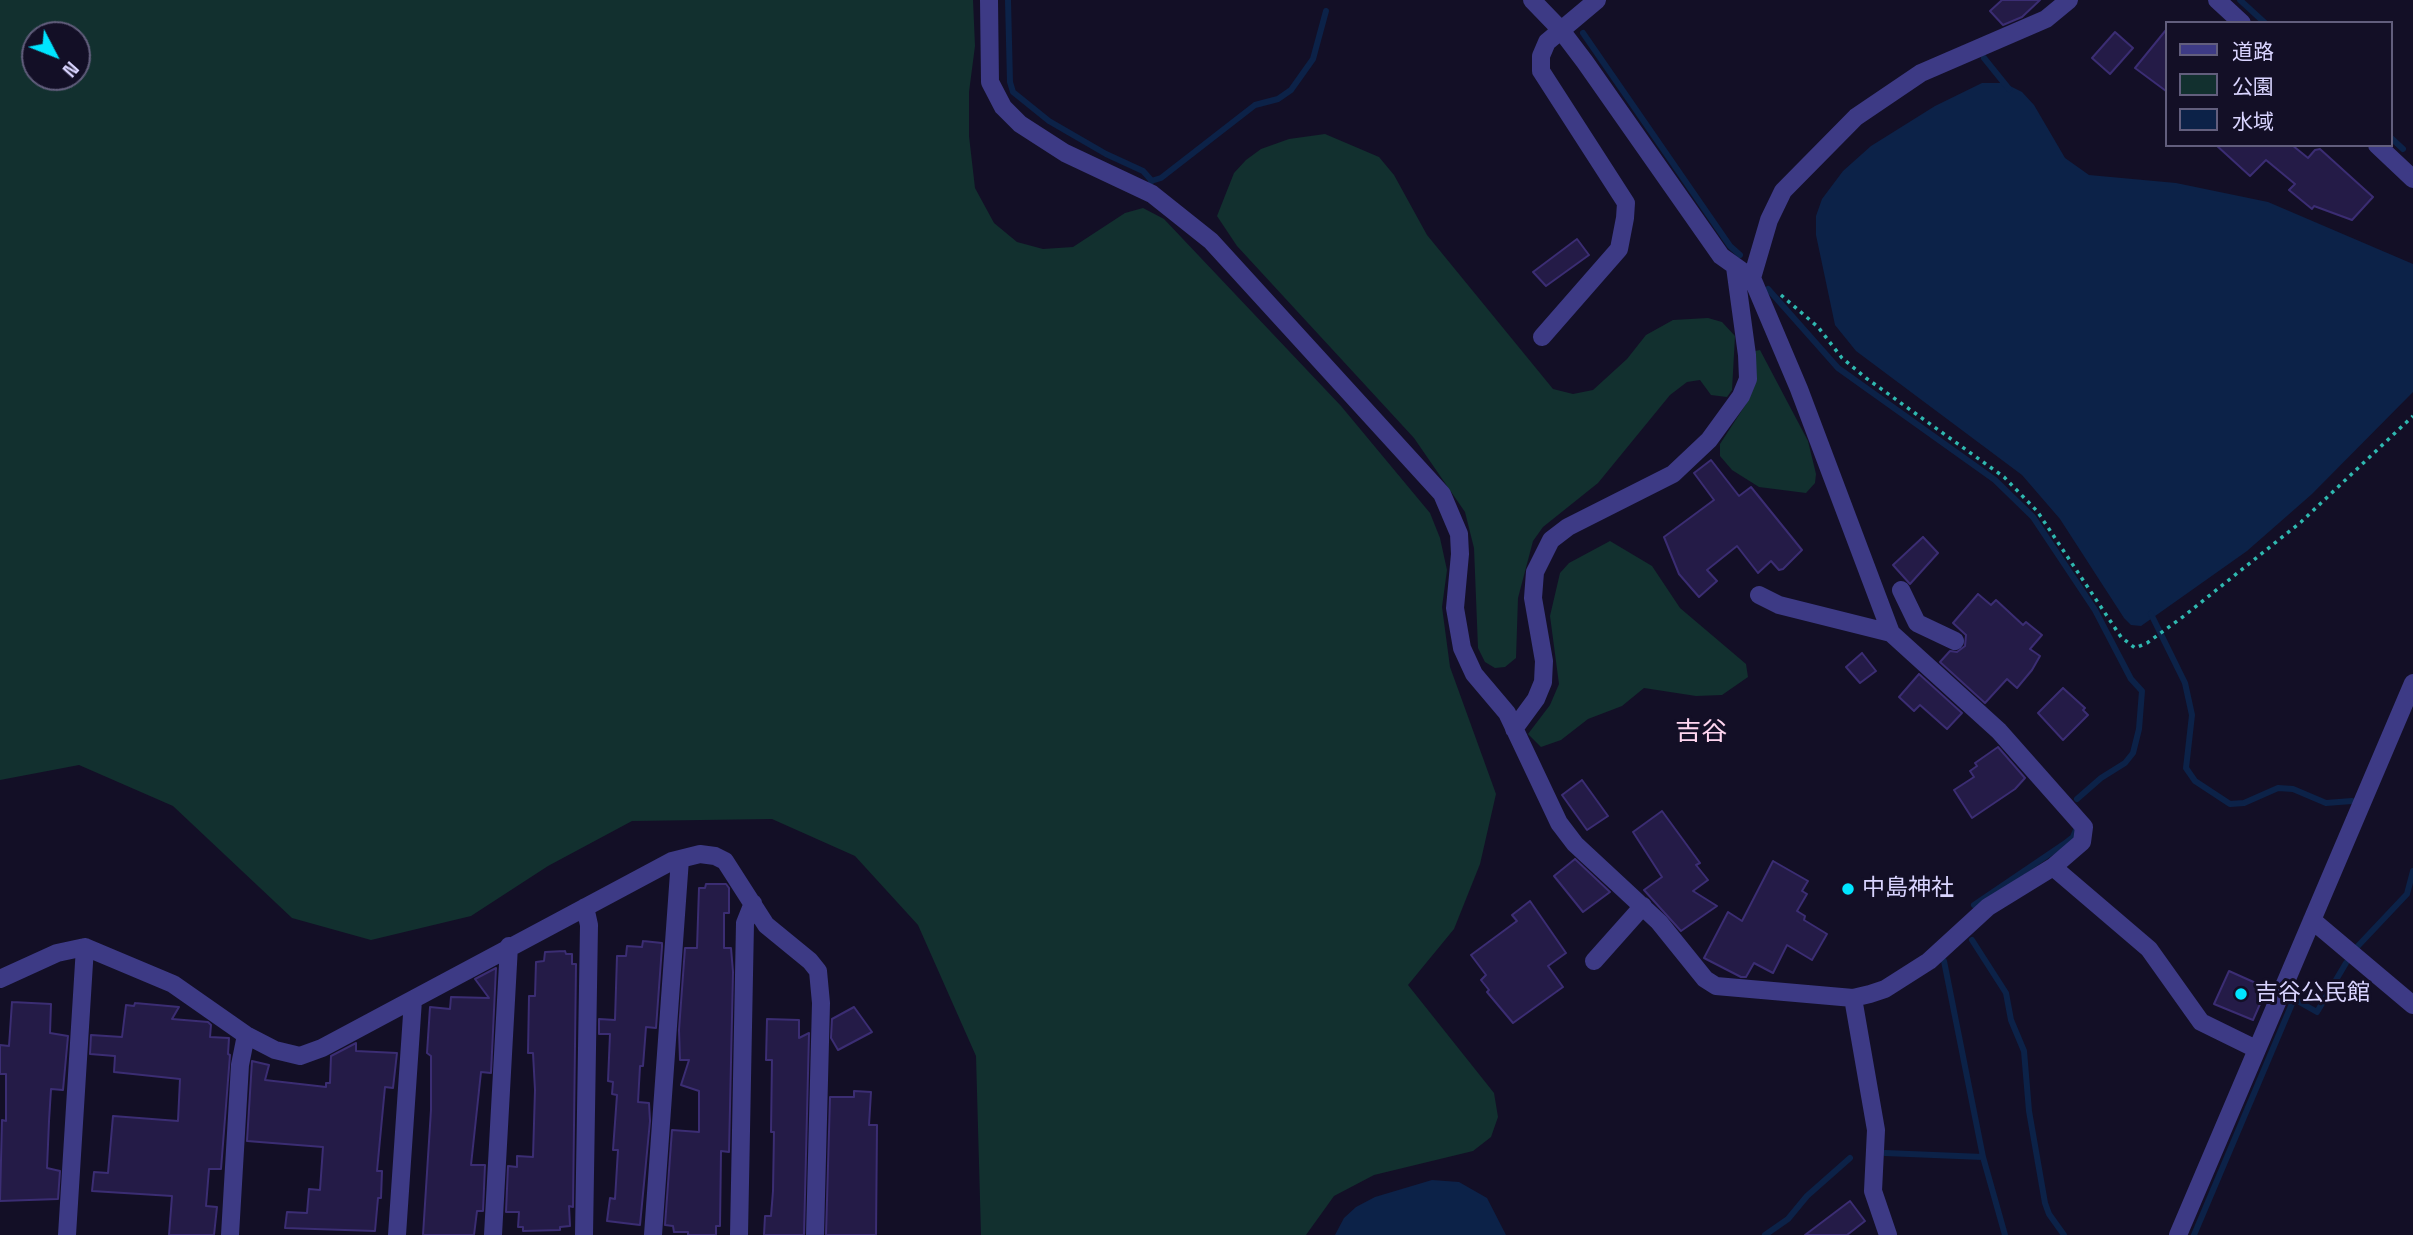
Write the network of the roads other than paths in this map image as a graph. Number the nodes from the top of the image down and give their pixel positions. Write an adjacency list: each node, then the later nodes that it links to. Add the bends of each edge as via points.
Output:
1 (989, 0): 19 (street, via 990,82 1003,107 1020,124 1065,153 1152,194 1211,241 1442,494 1459,534 1455,608 1462,648 1474,674 1507,713)
2 (1532, 0): 7 (street)
3 (1597, 0): 7 (street)
4 (2069, 0): 11 (street, via 2046,19 1921,73 1856,117 1783,191)
5 (2217, 0): 6 (street)
6 (2240, 21)
7 (1560, 29): 10 (street, via 1721,256); 12 (street, via 1541,56 1541,71 1626,203 1619,249)
8 (2379, 147): 9 (street)
9 (2413, 179)
10 (1735, 267): 11 (street); 19 (street, via 1747,355 1748,379 1741,396 1709,440 1673,474 1551,540 1535,572 1533,598 1543,682)
11 (1752, 278): 16 (street)
12 (1542, 337)
13 (1901, 590): 15 (street)
14 (1759, 595): 16 (street, via 1779,605)
15 (1917, 623): 16 (street); 17 (street)
16 (1895, 637): 21 (street, via 1999,731 2084,827 2082,842)
17 (1955, 641)
18 (2413, 683): 25 (street)
19 (1514, 729): 23 (street, via 1559,823 1595,866)
20 (680, 859): 22 (street, via 700,854 725,861); 24 (street); 40 (street)
21 (2053, 867): 30 (street, via 1988,907 1929,961 1885,989); 34 (street, via 2149,949 2201,1022)
22 (753, 903): 41 (street, via 745,923); 42 (street, via 766,925 818,971)
23 (1643, 906): 28 (street); 30 (street, via 1704,979 1716,986)
24 (585, 907): 26 (street); 39 (street, via 589,925)
25 (2312, 920): 32 (street); 34 (street)
26 (509, 946): 31 (street); 38 (street)
27 (85, 947): 29 (street, via 57,953); 33 (street, via 173,984); 35 (street)
28 (1594, 961)
29 (0, 979)
30 (1853, 998): 43 (street, via 1876,1130 1873,1191)
31 (414, 1000): 33 (street, via 300,1056); 37 (street)
32 (2413, 1005)
33 (246, 1035): 36 (street, via 240,1065)
34 (2256, 1049): 44 (street)
35 (67, 1235)
36 (230, 1235)
37 (397, 1235)
38 (493, 1235)
39 (583, 1235)
40 (653, 1235)
41 (739, 1235)
42 (815, 1235)
43 (1888, 1235)
44 (2178, 1235)

